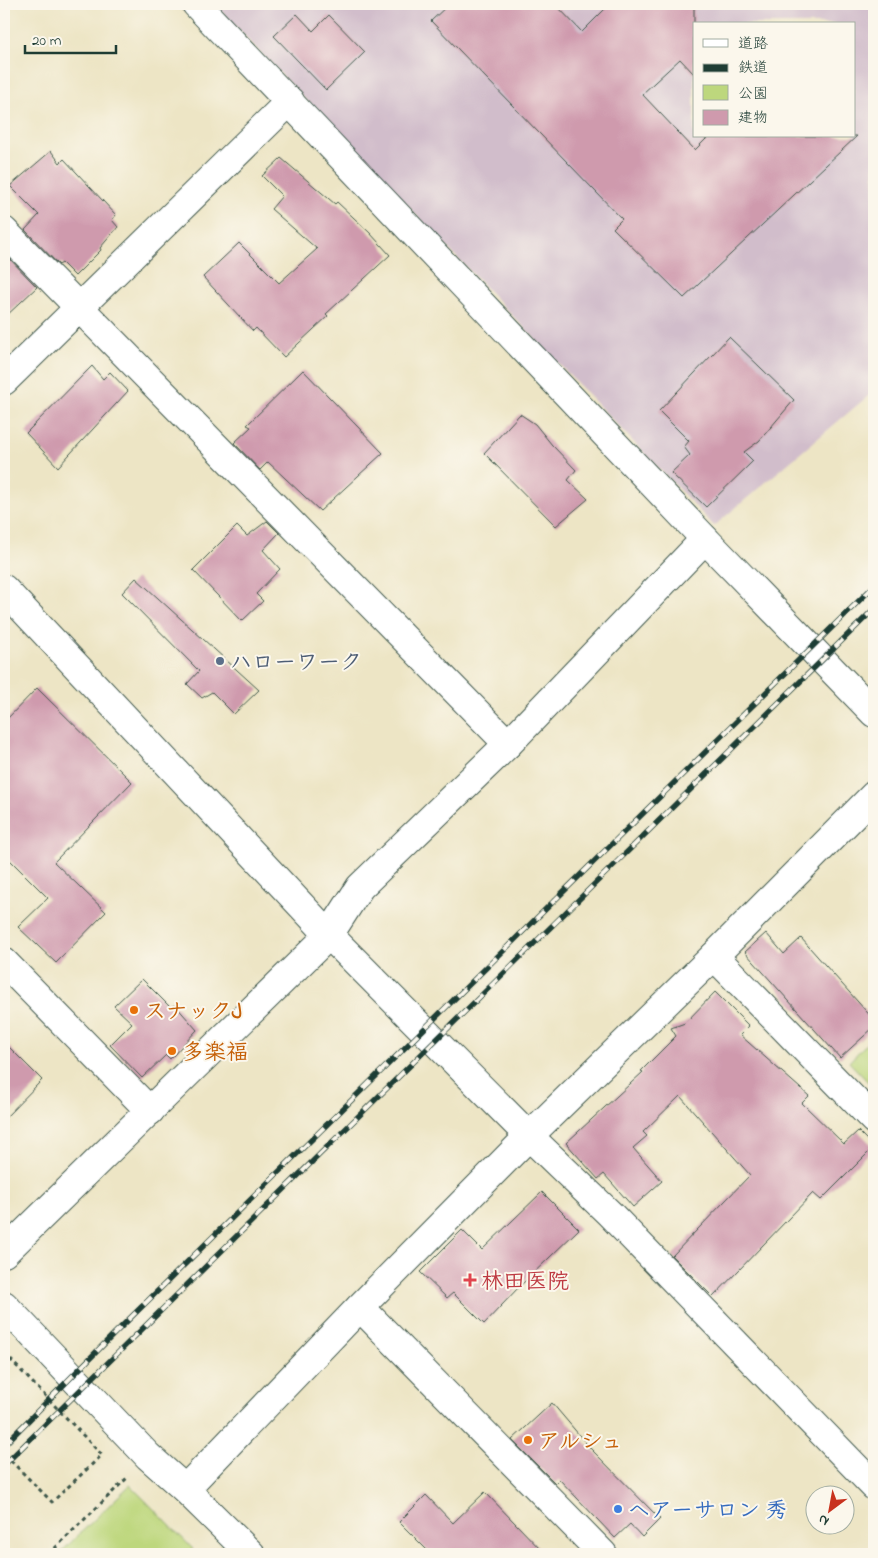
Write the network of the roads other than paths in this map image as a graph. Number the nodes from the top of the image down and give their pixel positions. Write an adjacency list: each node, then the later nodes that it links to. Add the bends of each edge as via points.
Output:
1 (196, 4): 2 (street)
2 (290, 102): 4 (street); 6 (street)
3 (4, 231): 4 (street)
4 (78, 307): 5 (street); 9 (street)
5 (4, 381)
6 (705, 539): 8 (street); 9 (street)
7 (4, 589): 11 (street)
8 (874, 713)
9 (508, 744): 11 (street, via 360,888)
10 (874, 796): 12 (street)
11 (330, 935): 14 (street); 16 (street)
12 (714, 956): 15 (street); 16 (street)
13 (4, 962): 14 (street)
14 (150, 1111): 17 (street)
15 (874, 1120)
16 (529, 1136): 19 (street); 20 (street, via 610,1214)
17 (4, 1253)
18 (4, 1305): 21 (street, via 148,1456)
19 (360, 1307): 21 (street); 23 (street)
20 (874, 1486)
21 (185, 1489): 22 (street)
22 (241, 1551)
23 (603, 1554)

